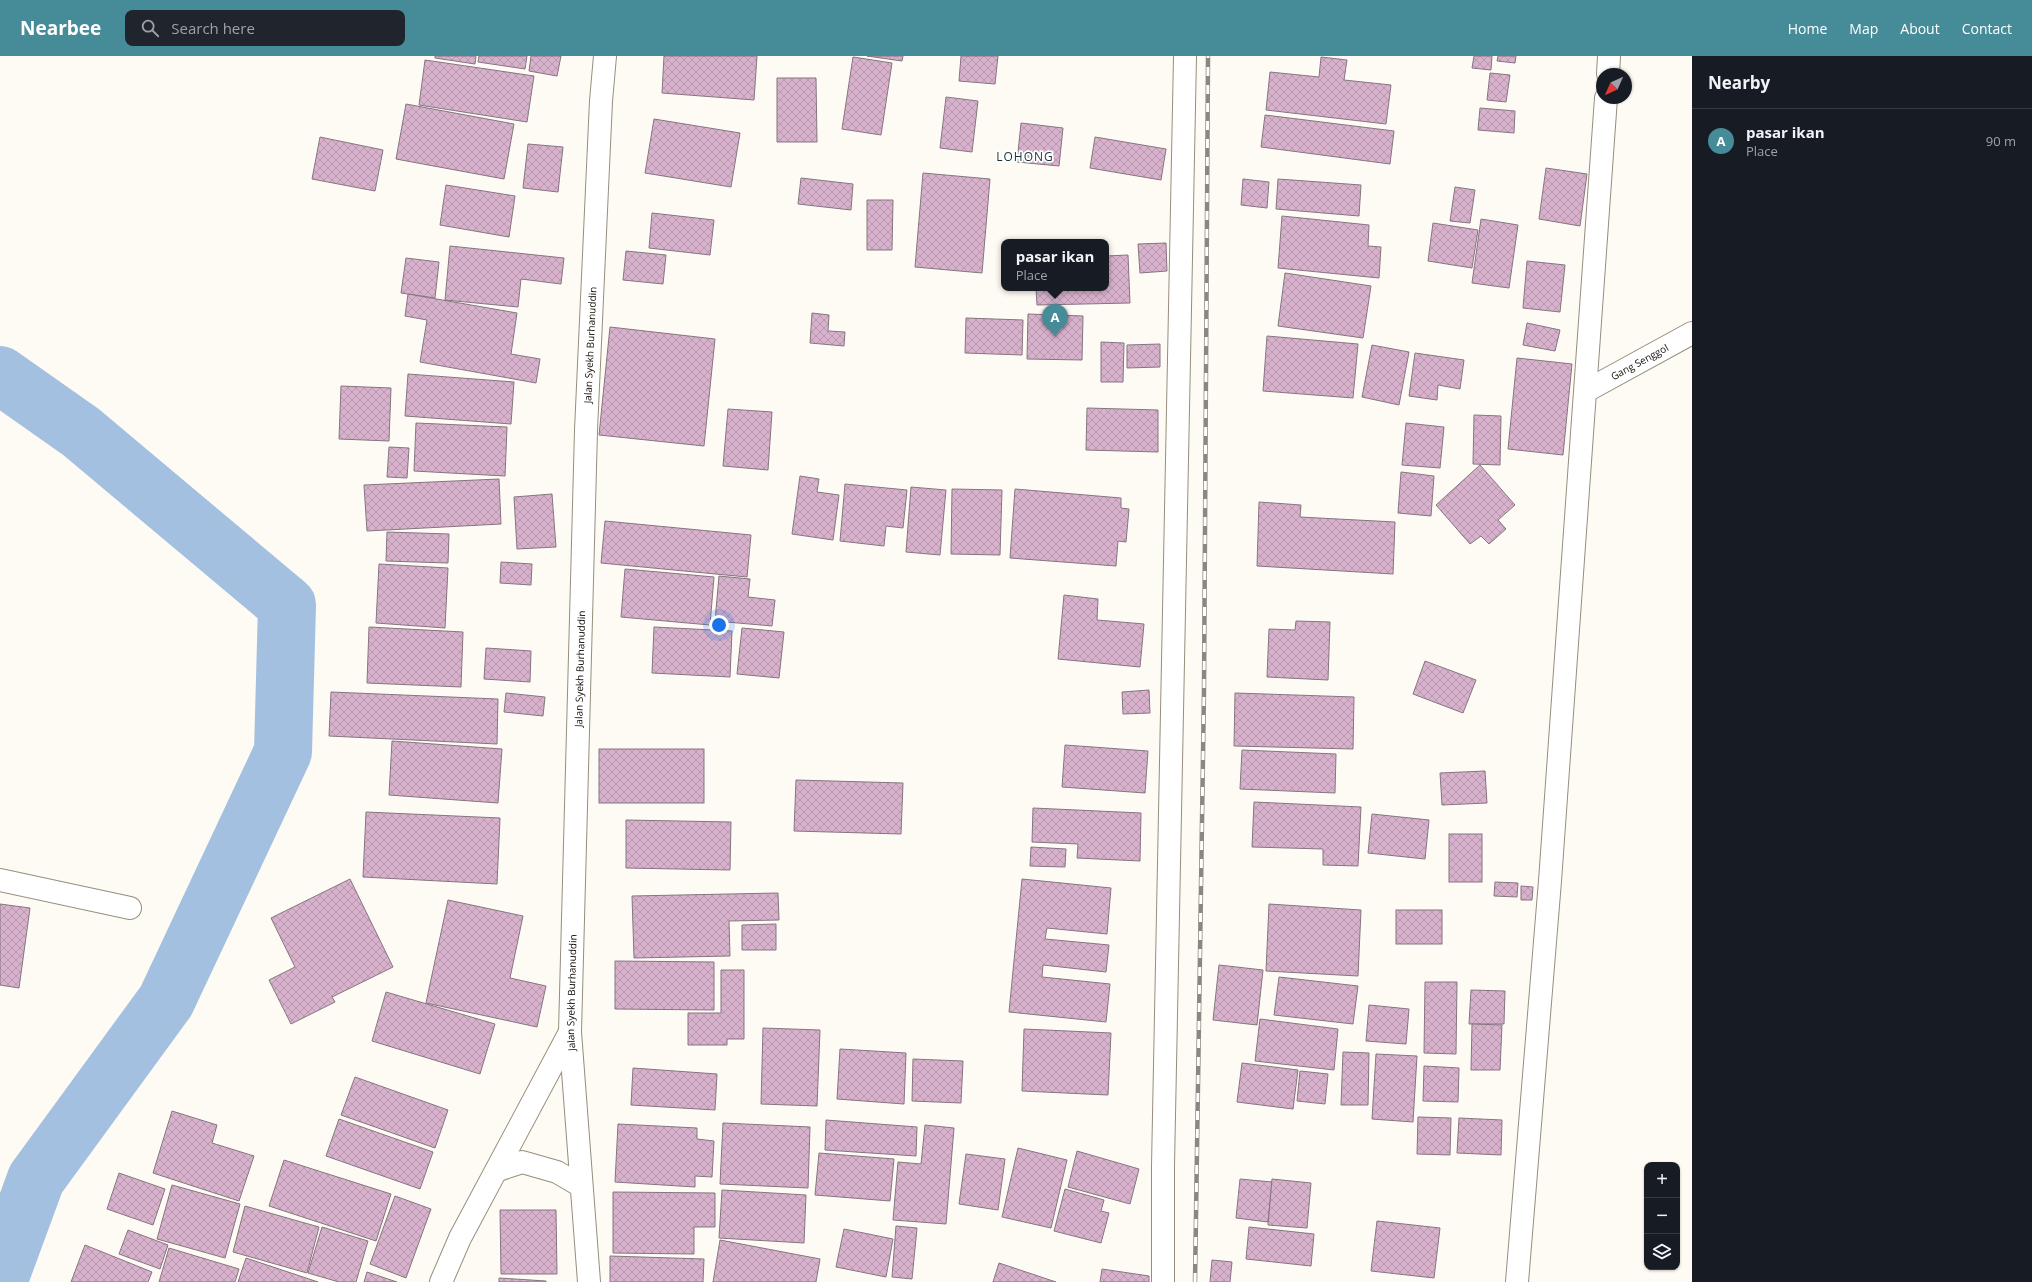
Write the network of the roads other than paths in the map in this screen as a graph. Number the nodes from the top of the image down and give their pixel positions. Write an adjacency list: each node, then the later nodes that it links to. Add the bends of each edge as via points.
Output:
1 (605, 56): 10 (street, Jalan Syekh Burhanuddin, via 586,430)
2 (1185, 56): 15 (street, via 1163,1158)
3 (1609, 56): 4 (street)
4 (1608, 68)
5 (1606, 104): 7 (street)
6 (1692, 333): 7 (street, Gang Senggol)
7 (1586, 390): 16 (street, via 1550,889)
8 (0, 880): 9 (street)
9 (130, 908)
10 (570, 1032): 11 (street); 12 (street, Jalan Syekh Burhanuddin)
11 (498, 1170): 12 (street, via 522,1162 557,1172); 13 (street, via 460,1238)
12 (582, 1186): 14 (street, Jalan Syekh Burhanuddin)
13 (441, 1282)
14 (589, 1282)
15 (1163, 1282)
16 (1517, 1282)

